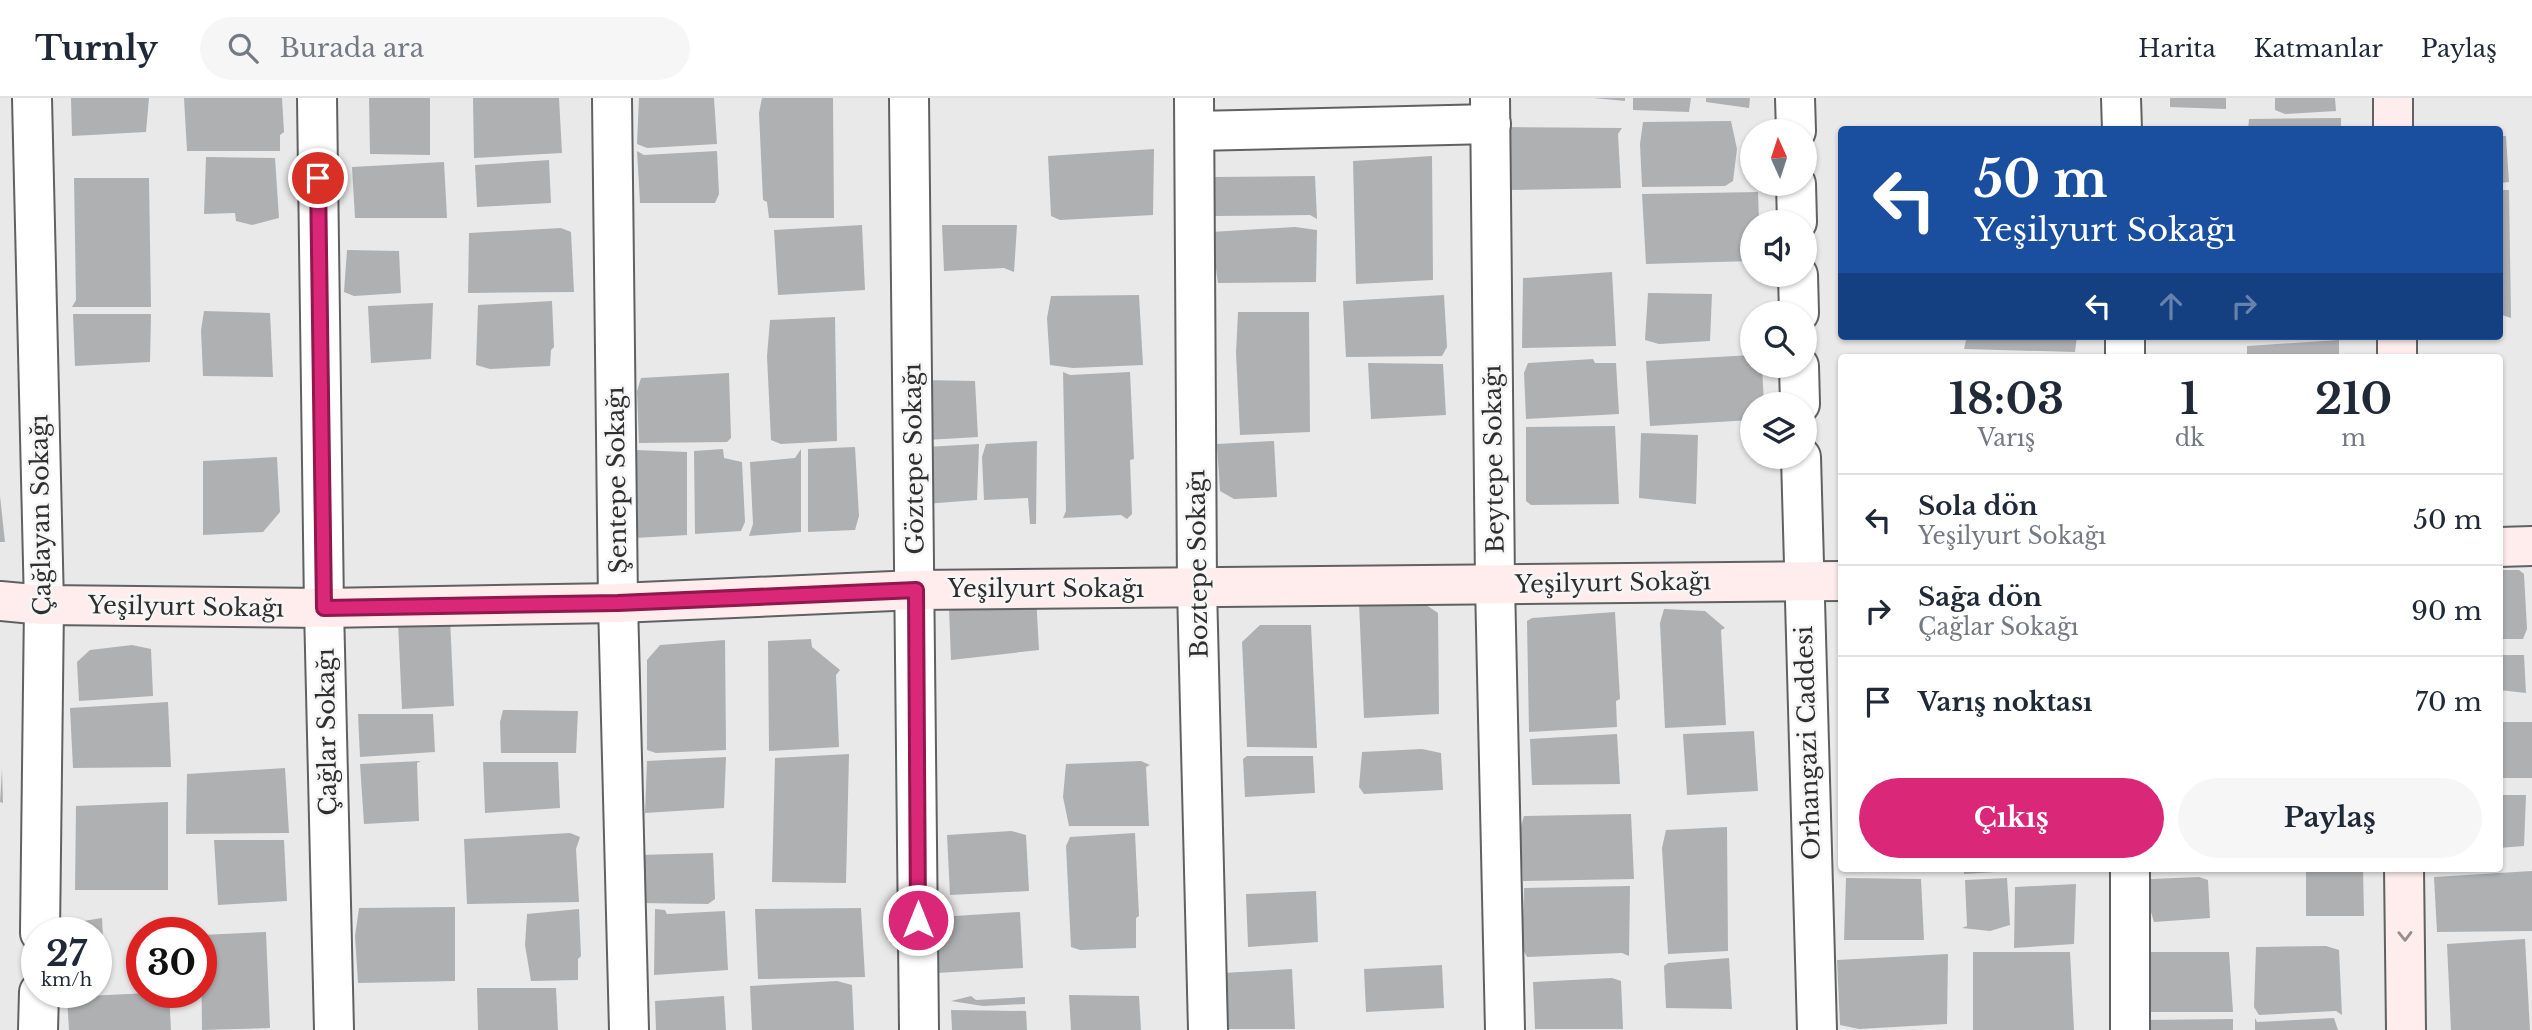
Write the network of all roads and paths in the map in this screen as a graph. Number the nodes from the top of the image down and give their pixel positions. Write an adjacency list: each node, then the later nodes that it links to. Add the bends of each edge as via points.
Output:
1 (32, 98): 23 (street, Çağlayan Sokağı)
2 (317, 98): 24 (street, Çağlar Sokağı)
3 (612, 98): 22 (street, Şentepe Sokağı)
4 (909, 98): 20 (street, Göztepe Sokağı)
5 (1795, 98): 10 (street)
6 (2121, 98): 11 (street)
7 (2393, 98): 12 (main road)
8 (1490, 111): 9 (street); 18 (street, Beytepe Sokağı)
9 (1195, 115): 19 (street, Boztepe Sokağı)
10 (1796, 119)
11 (2122, 126)
12 (2393, 126)
13 (1801, 469): 17 (street, Orhangazi Caddesi)
14 (2532, 546): 15 (main road)
15 (2503, 547)
16 (1838, 581): 17 (main road, Yeşilyurt Sokağı)
17 (1803, 582): 18 (main road, Yeşilyurt Sokağı); 35 (street, Orhangazi Caddesi)
18 (1495, 584): 19 (main road, Yeşilyurt Sokağı); 34 (street, Beytepe Sokağı)
19 (1197, 588): 20 (main road, Yeşilyurt Sokağı); 33 (street, Boztepe Sokağı)
20 (916, 590): 22 (main road, Yeşilyurt Sokağı); 32 (street, Göztepe Sokağı)
21 (0, 601): 23 (main road, Yeşilyurt Sokağı)
22 (618, 603): 24 (main road, Yeşilyurt Sokağı); 31 (street, Şentepe Sokağı)
23 (44, 605): 24 (main road, Yeşilyurt Sokağı); 27 (street, Çağlayan Sokağı)
24 (324, 608): 30 (street, Çağlar Sokağı)
25 (2130, 872): 36 (street)
26 (2404, 872): 37 (main road, one-way to 37)
27 (40, 917)
28 (39, 1008): 29 (street)
29 (38, 1030)
30 (334, 1030)
31 (629, 1030)
32 (919, 1030)
33 (1208, 1030)
34 (1505, 1030)
35 (1817, 1030)
36 (2130, 1030)
37 (2406, 1030)

